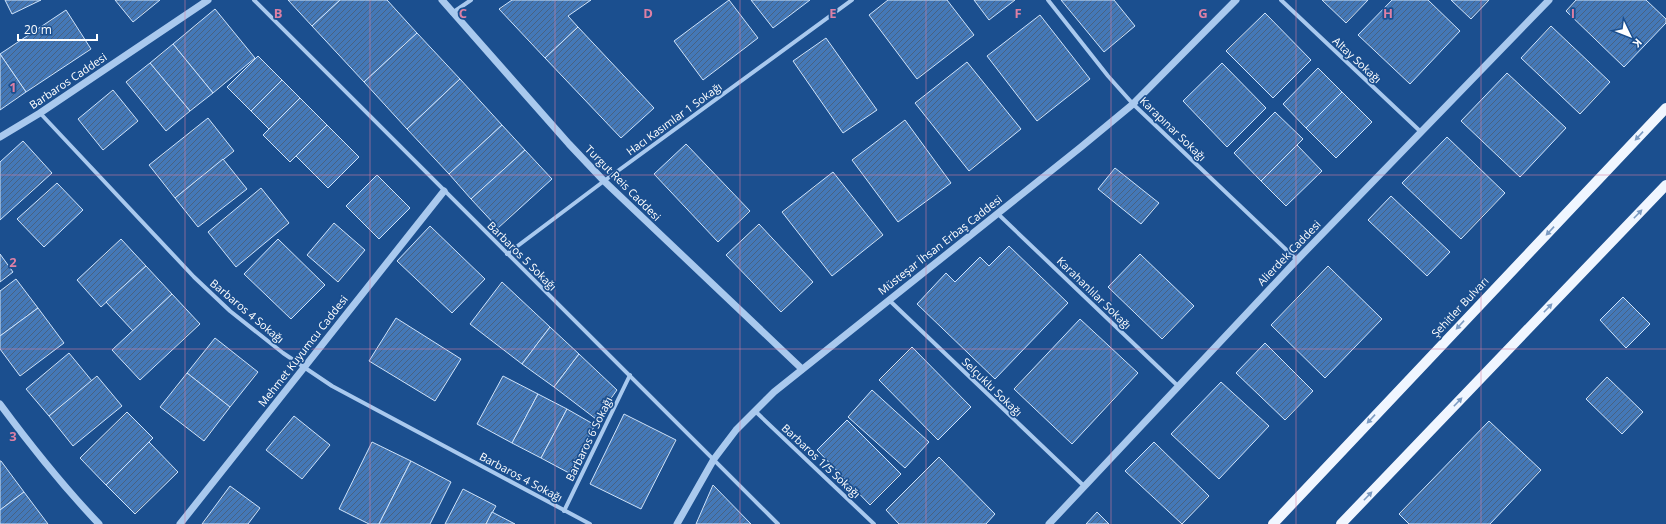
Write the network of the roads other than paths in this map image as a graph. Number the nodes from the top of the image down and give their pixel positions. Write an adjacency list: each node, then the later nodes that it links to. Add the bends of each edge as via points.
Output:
1 (254, 0): 18 (street, Barbaros 5 Sokağı)
2 (442, 0): 10 (street, Turgut Reis Caddesi)
3 (471, 0): 10 (street)
4 (852, 0): 16 (street, Hacı Kasımlar 1 Sokağı)
5 (1048, 0): 11 (street, Karapınar Sokağı)
6 (1236, 0): 11 (street, Müsteşar İhsan Erbaş Caddesi)
7 (1281, 0): 14 (street, Altay Sokağı)
8 (1548, 0): 14 (street, Alierdek Caddesi)
9 (204, 1): 13 (street, Barbaros Caddesi)
10 (452, 13): 16 (street, Turgut Reis Caddesi)
11 (1133, 104): 19 (street, Müsteşar İhsan Erbaş Caddesi); 21 (street, Karapınar Sokağı)
12 (1666, 108): 39 (main road, Şehitler Bulvarı, one-way to 39)
13 (40, 113): 15 (street, Barbaros Caddesi); 23 (street, Barbaros 4 Sokağı, via 194,277 230,311)
14 (1421, 132): 21 (street, Alierdek Caddesi)
15 (0, 137)
16 (604, 180): 20 (street, Hacı Kasımlar 1 Sokağı); 24 (street, Turgut Reis Caddesi)
17 (1666, 185): 40 (main road, one-way to 17)
18 (444, 191): 20 (street, Barbaros 5 Sokağı); 23 (street, Mehmet Kuyumcu Caddesi)
19 (997, 213): 22 (street, Müsteşar İhsan Erbaş Caddesi); 26 (street, Karahanlılar Sokağı)
20 (507, 254): 25 (street, Barbaros 5 Sokağı)
21 (1297, 260): 26 (street, Alierdek Caddesi)
22 (888, 300): 24 (street, Müsteşar İhsan Erbaş Caddesi); 30 (street, Selçuklu Sokağı)
23 (304, 368): 31 (street, Barbaros 4 Sokağı, via 332,386); 33 (street, Mehmet Kuyumcu Caddesi)
24 (802, 369): 28 (street, Müsteşar İhsan Erbaş Caddesi)
25 (630, 376): 29 (street, Barbaros 5 Sokağı); 31 (street, Barbaros 6 Sokağı)
26 (1178, 386): 30 (street, Alierdek Caddesi)
27 (0, 404): 32 (street, via 35,451)
28 (755, 411): 29 (street, Müsteşar İhsan Erbaş Caddesi, via 736,430); 37 (street, Barbaros 1/5 Sokağı)
29 (714, 459): 35 (street, Müsteşar İhsan Erbaş Caddesi); 36 (street, Barbaros 5 Sokağı)
30 (1084, 486): 38 (street, Alierdek Caddesi)
31 (564, 511): 34 (street, Barbaros 4 Sokağı)
32 (99, 524)
33 (180, 524)
34 (590, 524)
35 (678, 524)
36 (778, 524)
37 (874, 524)
38 (1048, 524)
39 (1273, 524)
40 (1341, 524)

